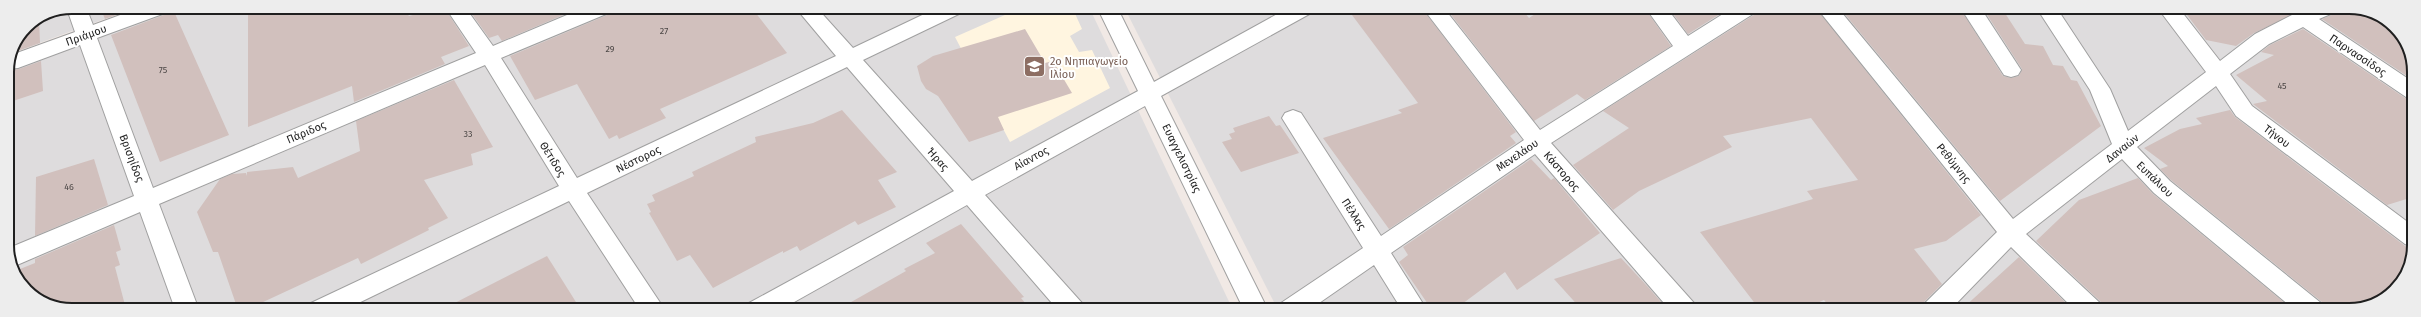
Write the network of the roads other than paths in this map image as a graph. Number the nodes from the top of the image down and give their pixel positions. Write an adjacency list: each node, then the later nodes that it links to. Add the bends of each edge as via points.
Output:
1 (78, 14): 18 (street, Βρισηίδος)
2 (142, 14): 18 (street, Πριάμου)
3 (460, 14): 20 (street, Θέτιδος)
4 (588, 14): 20 (street, Πάριδος)
5 (811, 14): 21 (street, Ήρας)
6 (941, 14): 21 (street, Νέστορος)
7 (1110, 14): 26 (street, Ευαγγελιστρίας)
8 (1293, 14): 26 (street, Αίαντος)
9 (1437, 14): 28 (street, Κάστορος)
10 (1660, 14): 19 (street)
11 (1738, 14): 19 (street, Μενελάου)
12 (1832, 14): 33 (street, Ρεθύμνης)
13 (1975, 14): 23 (street)
14 (2050, 14): 29 (street, Ευπάλιου, via 2100,89)
15 (2172, 14): 24 (street, Τήνου)
16 (2312, 14): 17 (street, Δαναών)
17 (2303, 18): 24 (street, Δαναών, via 2262,39); 25 (street, Παρνασσίδος)
18 (85, 35): 22 (street, Πριάμου); 32 (street, Βρισηίδος)
19 (1686, 48): 28 (street, Μενελάου)
20 (489, 56): 30 (street, Θέτιδος); 32 (street, Πάριδος)
21 (851, 57): 30 (street, Νέστορος); 31 (street, Ήρας)
22 (15, 62)
23 (2011, 70)
24 (2218, 73): 29 (street, Δαναών); 34 (street, Τήνου, via 2244,112)
25 (2407, 88)
26 (1150, 93): 31 (street, Αίαντος); 42 (street, Ευαγγελιστρίας)
27 (1293, 118): 35 (street, Πέλλας)
28 (1537, 142): 35 (street, Μενελάου); 45 (street, Κάστορος)
29 (2124, 147): 33 (street, Δαναών); 48 (street, Ευπάλιου, via 2162,188)
30 (573, 190): 38 (street, Νέστορος); 39 (street, Θέτιδος)
31 (969, 193): 40 (street, Αίαντος); 41 (street, Ήρας)
32 (147, 198): 36 (street, Πάριδος); 37 (street, Βρισηίδος)
33 (2011, 233): 46 (street, Δαναών); 47 (street, Ρεθύμνης)
34 (2407, 234)
35 (1379, 251): 43 (street, Μενελάου); 44 (street, Πέλλας)
36 (15, 255)
37 (184, 303)
38 (335, 303)
39 (648, 303)
40 (771, 303)
41 (1067, 303)
42 (1253, 303)
43 (1301, 303)
44 (1411, 303)
45 (1679, 303)
46 (1941, 303)
47 (2084, 303)
48 (2303, 303)

